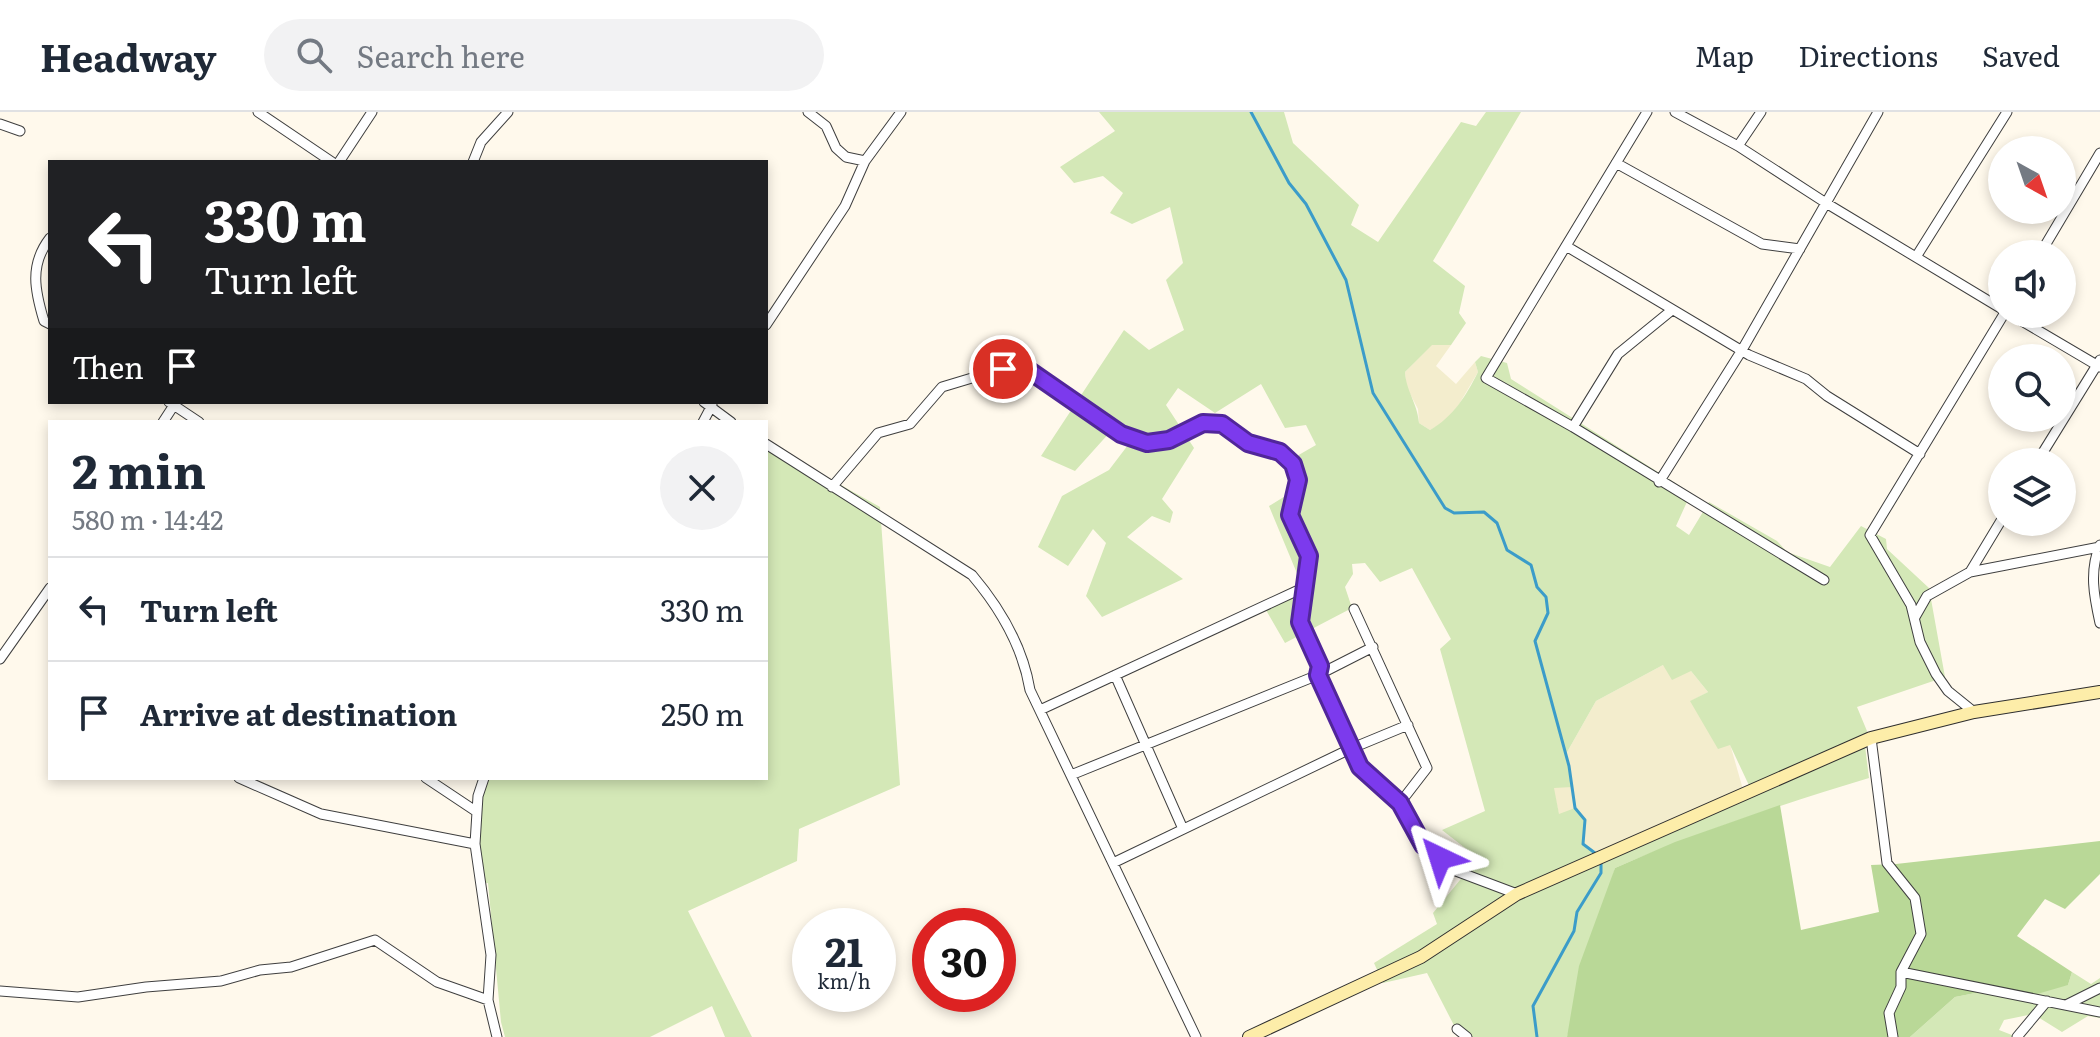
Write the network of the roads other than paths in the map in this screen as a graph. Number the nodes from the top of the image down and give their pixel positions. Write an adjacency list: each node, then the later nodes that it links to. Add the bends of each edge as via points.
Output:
1 (258, 112): 15 (street)
2 (372, 112): 16 (street)
3 (508, 112): 17 (street, via 481,142)
4 (808, 112): 18 (street, via 826,126 846,157)
5 (901, 112): 18 (street)
6 (1647, 112): 19 (street)
7 (1675, 112): 13 (street)
8 (1761, 112): 13 (street)
9 (1878, 112): 20 (street)
10 (2007, 112): 25 (street)
11 (0, 124): 12 (street)
12 (20, 131)
13 (1738, 146): 20 (street)
14 (2099, 156): 21 (street)
15 (329, 160)
16 (340, 160)
17 (474, 160)
18 (865, 161): 28 (street, via 845,206)
19 (1616, 163): 23 (street); 24 (street, via 1762,244)
20 (1826, 203): 24 (street); 25 (street)
21 (2048, 240)
22 (48, 241): 29 (street, via 33,284)
23 (1566, 246): 27 (street); 38 (street, via 1486,378)
24 (1800, 249): 32 (street)
25 (1916, 257): 26 (street)
26 (1988, 303)
27 (1672, 310): 32 (street); 38 (street, via 1618,354)
28 (768, 322)
29 (48, 323)
30 (1994, 328): 41 (street)
31 (2035, 328): 33 (street)
32 (1742, 350): 41 (street, via 1806,379); 42 (street)
33 (2099, 364): 40 (street)
34 (174, 404): 36 (street)
35 (710, 404): 37 (street)
36 (196, 420)
37 (729, 420)
38 (1573, 427): 42 (street)
39 (768, 445): 43 (street)
40 (2046, 448)
41 (1920, 454): 51 (street, via 1870,535)
42 (1659, 482): 47 (street)
43 (832, 487): 48 (street, via 878,433 910,424 942,387 1015,365 1121,434 1147,443 1169,440 1203,423 1222,424 1248,443 1280,452 1293,464 1298,480 1290,515 1309,556); 58 (street, via 972,575 1026,661 1030,690)
44 (1992, 536): 46 (street)
45 (2100, 546): 46 (street); 52 (street, via 2093,565)
46 (1970, 572): 51 (street, via 1927,596)
47 (1824, 580)
48 (1305, 587): 55 (street); 56 (street, via 1300,622 1320,666)
49 (48, 591): 54 (street)
50 (1354, 609): 53 (street)
51 (1915, 617): 59 (street, via 1936,674)
52 (2100, 623)
53 (1373, 647): 56 (street); 60 (street)
54 (0, 659)
55 (1115, 675): 58 (street); 62 (street)
56 (1318, 675): 62 (street); 63 (street)
57 (2100, 692): 59 (main road)
58 (1040, 710): 64 (street)
59 (1974, 712): 61 (main road)
60 (1408, 725): 63 (street); 68 (street, via 1427,768)
61 (1871, 738): 73 (main road); 74 (street, via 1887,863 1915,898 1921,934)
62 (1146, 744): 64 (street); 70 (street)
63 (1350, 749): 68 (street, via 1360,767); 70 (street)
64 (1071, 775): 72 (street)
65 (244, 780): 71 (street, via 321,814)
66 (429, 780): 69 (street)
67 (483, 780): 69 (street)
68 (1400, 803): 73 (street, via 1423,845 1434,854 1456,871)
69 (477, 812): 71 (street)
70 (1183, 829): 72 (street)
71 (475, 844): 77 (street, via 491,955)
72 (1113, 863): 83 (street)
73 (1517, 894): 84 (main road, via 1421,957)
74 (1901, 972): 78 (street); 86 (street, via 1901,987 1889,1013)
75 (2100, 988): 79 (street)
76 (0, 991): 77 (street, via 78,997 221,981 291,967 375,940 437,982)
77 (488, 1000): 82 (street)
78 (2047, 1001): 79 (street); 87 (street)
79 (2066, 1005): 80 (street)
80 (2100, 1012)
81 (1457, 1029): 85 (street)
82 (497, 1037)
83 (1196, 1037)
84 (1249, 1037)
85 (1467, 1037)
86 (1893, 1037)
87 (2017, 1037)

